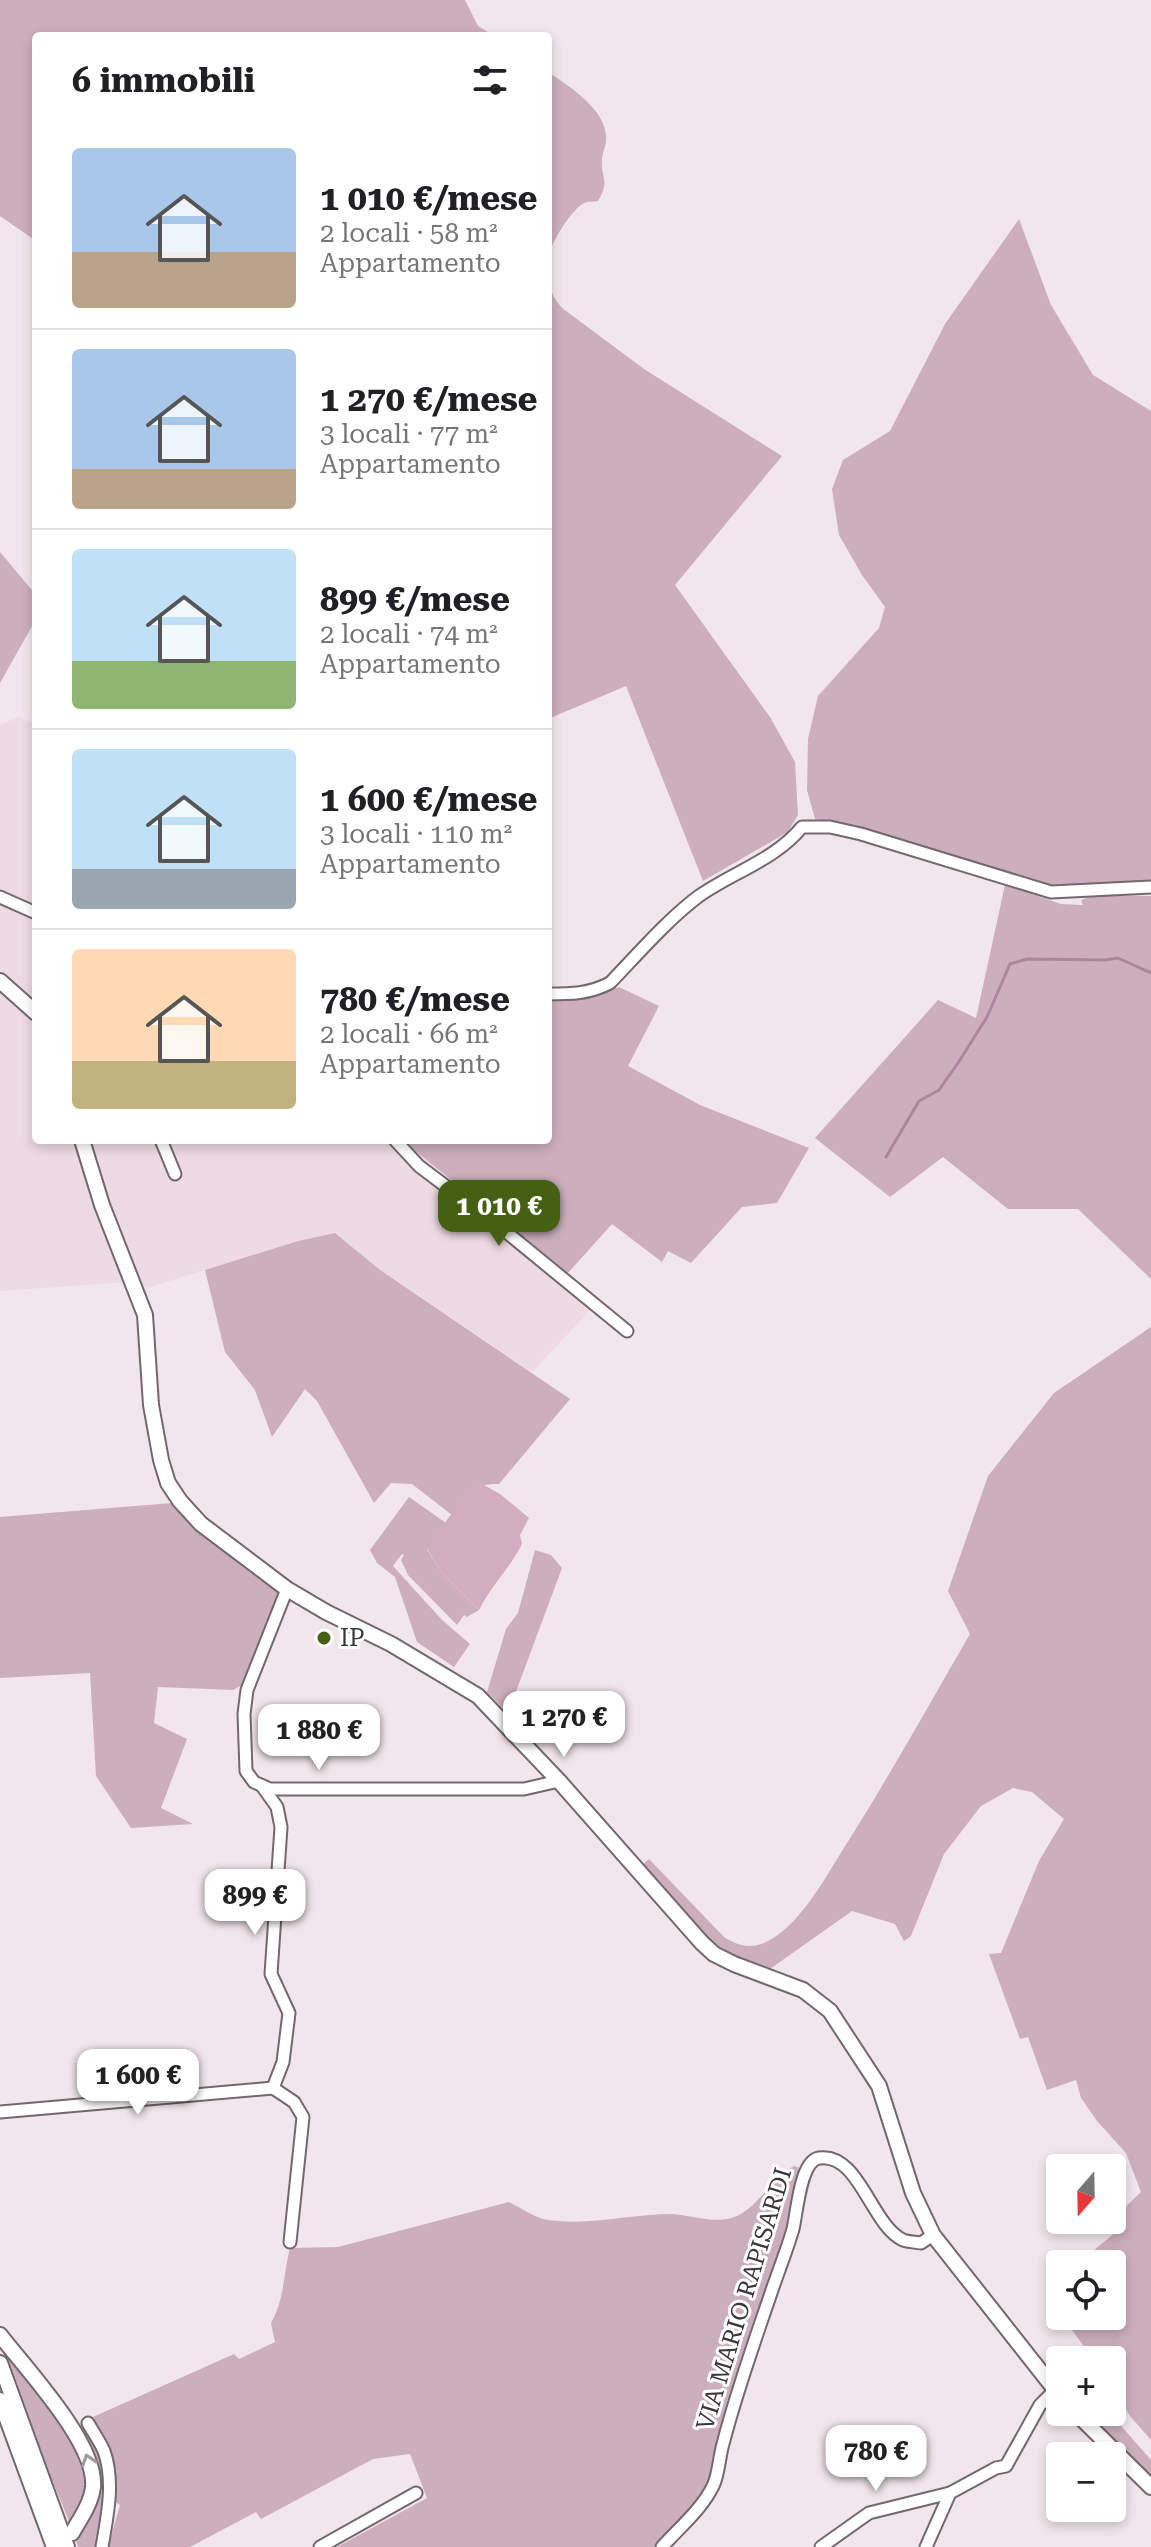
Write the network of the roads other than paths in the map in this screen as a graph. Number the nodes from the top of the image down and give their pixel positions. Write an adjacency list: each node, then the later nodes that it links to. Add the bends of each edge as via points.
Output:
1 (1151, 887): 5 (street, via 1051,892 861,834 802,827 770,855 698,897 610,983 578,994)
2 (0, 897): 3 (street)
3 (32, 911)
4 (0, 981): 6 (main road)
5 (552, 994)
6 (32, 1009)
7 (83, 1144): 12 (main road, via 145,1315 151,1405 168,1483 201,1524)
8 (163, 1144): 10 (street)
9 (399, 1144): 11 (street, via 419,1166)
10 (175, 1174)
11 (627, 1331)
12 (287, 1589): 13 (main road, via 478,1696); 14 (street, via 247,1690 246,1771)
13 (559, 1781): 14 (street, via 524,1789); 17 (main road, via 714,1954 803,1990 830,2011 879,2086 913,2193)
14 (261, 1786): 15 (street, via 277,1807 281,1827 271,1974 289,2013 283,2062)
15 (273, 2088): 16 (street); 18 (street, via 294,2102 303,2117)
16 (0, 2112)
17 (933, 2235): 21 (main road); 33 (street, VIA MARIO RAPISARDI, via 921,2243 903,2240 881,2221 845,2167 818,2158 809,2163 714,2485)
18 (290, 2242)
19 (0, 2335): 29 (main road, one-way to 19, via 93,2489 86,2451)
20 (0, 2363): 29 (main road)
21 (1046, 2379)
22 (0, 2400): 30 (main road)
23 (1046, 2401): 28 (street, via 1006,2466)
24 (88, 2423): 31 (street, via 104,2451 108,2473)
25 (1089, 2426): 26 (main road)
26 (1151, 2487)
27 (416, 2493): 32 (street)
28 (950, 2493): 34 (street, via 869,2513); 35 (street)
29 (70, 2540)
30 (54, 2547)
31 (102, 2547)
32 (320, 2547)
33 (662, 2547)
34 (821, 2547)
35 (926, 2547)

